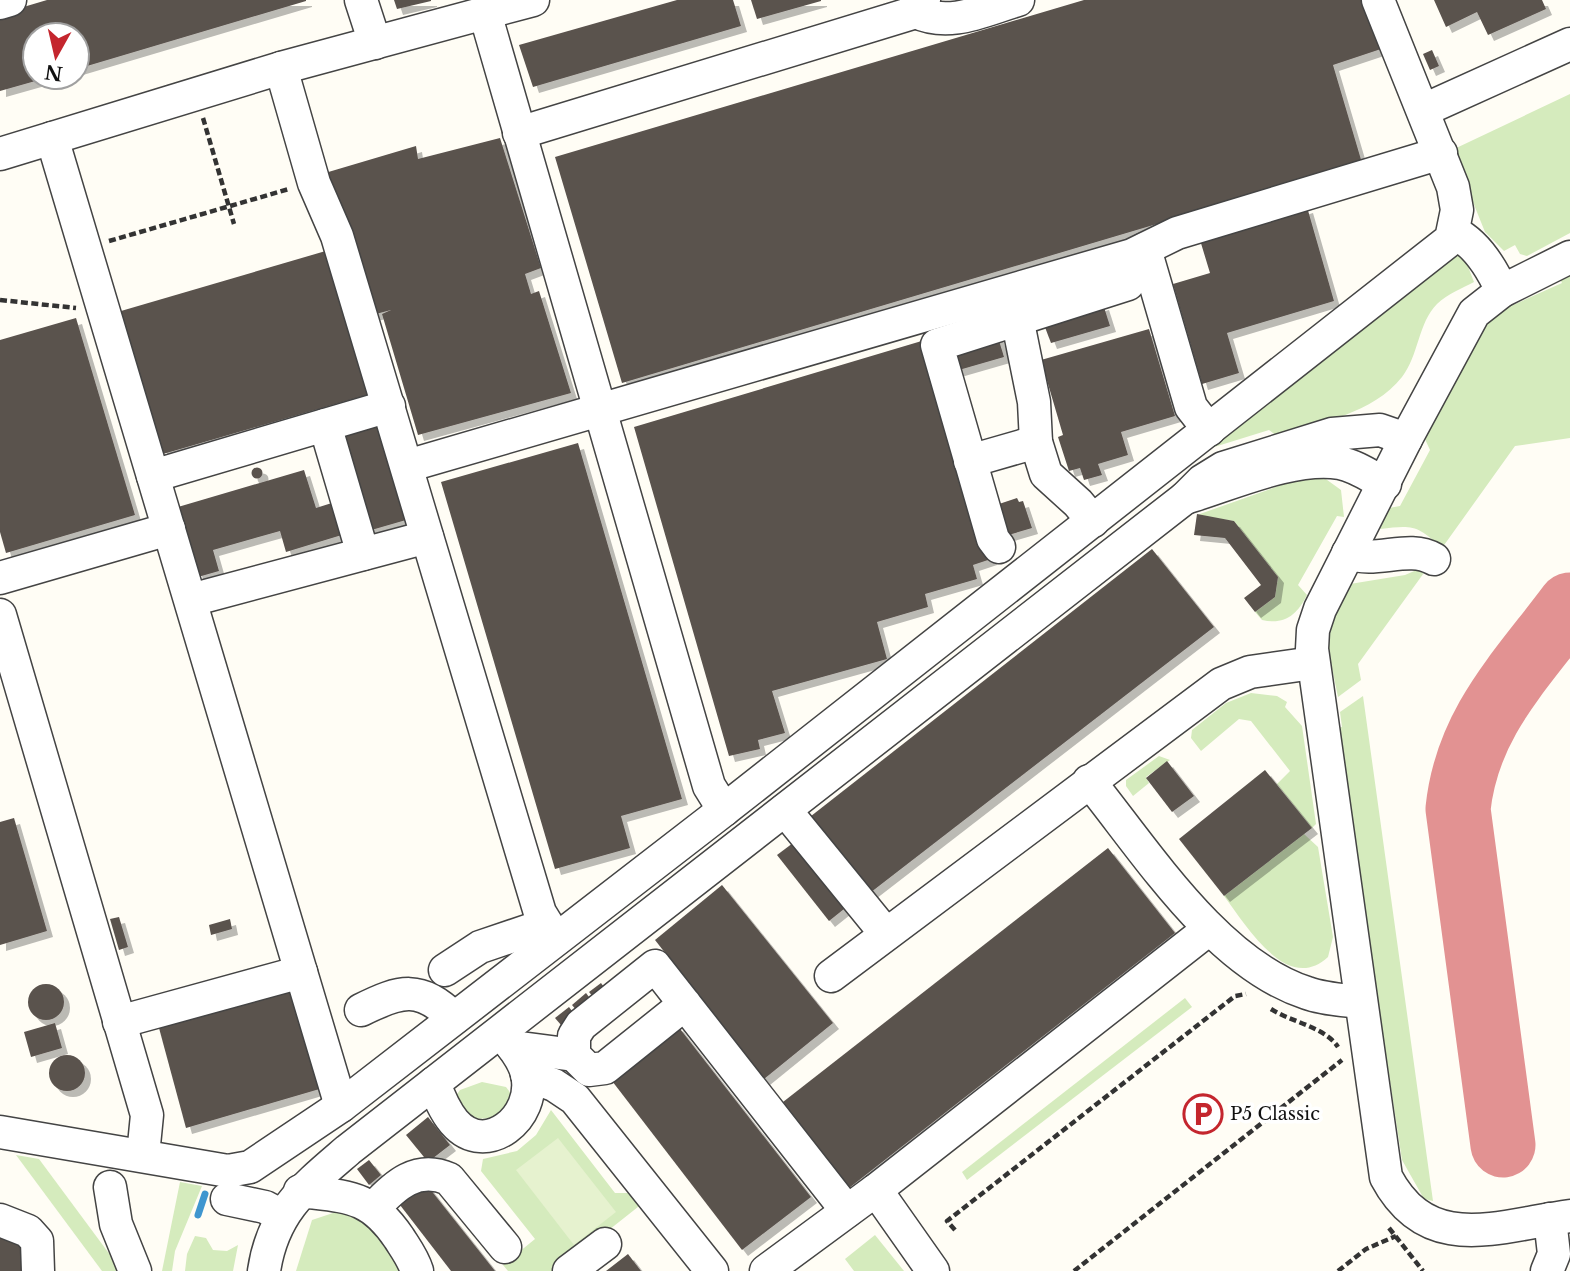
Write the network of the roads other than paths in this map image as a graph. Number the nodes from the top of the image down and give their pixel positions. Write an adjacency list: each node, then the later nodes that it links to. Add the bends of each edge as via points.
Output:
1 (10, 0): 6 (street)
2 (361, 0): 9 (street)
3 (533, 0): 8 (street)
4 (1018, 0): 7 (street, via 952,19 929,18)
5 (1378, 0): 12 (street)
6 (0, 3)
7 (920, 6): 13 (street)
8 (485, 13): 9 (street); 13 (street)
9 (374, 43): 11 (street)
10 (1570, 44): 12 (street)
11 (281, 68): 14 (street); 23 (street)
12 (1424, 110): 15 (street)
13 (519, 133): 24 (street)
14 (52, 138): 16 (street); 31 (street)
15 (1441, 153): 17 (street, via 1455,198); 18 (street, via 1177,233)
16 (0, 154)
17 (1455, 233): 21 (street, via 1471,244); 26 (street, via 1446,245)
18 (1145, 249): 22 (street); 26 (street, via 1191,407)
19 (1570, 257): 21 (street)
20 (1128, 284): 22 (street)
21 (1502, 291): 27 (street, via 1474,313)
22 (1015, 304): 24 (street); 28 (street, via 1034,402); 29 (street, via 937,345)
23 (388, 406): 25 (street); 30 (street)
24 (600, 409): 30 (street); 46 (street, via 709,786)
25 (325, 425): 31 (street); 39 (street)
26 (1209, 430): 34 (street)
27 (1406, 439): 32 (street); 33 (street, via 1380,430 1332,434 1223,468)
28 (1036, 442): 29 (street); 34 (street, via 1051,481)
29 (970, 461): 37 (street)
30 (407, 466): 36 (street)
31 (153, 476): 35 (street)
32 (1385, 484): 33 (street, via 1342,463 1321,461); 38 (street)
33 (1185, 498): 47 (street)
34 (1093, 521): 46 (street)
35 (169, 529): 41 (street); 42 (street)
36 (427, 537): 39 (street); 49 (street)
37 (999, 547)
38 (1348, 553): 40 (street, via 1372,558 1426,554); 44 (street, via 1313,630)
39 (363, 554): 42 (street)
40 (1434, 559)
41 (0, 578)
42 (191, 600): 54 (street)
43 (0, 615): 60 (street)
44 (1313, 663): 45 (street, via 1250,672 1221,684); 56 (street)
45 (1089, 781): 48 (street); 51 (street)
46 (724, 810): 49 (street)
47 (785, 810): 50 (street); 51 (street)
48 (1209, 929): 56 (street, via 1274,979 1308,994); 68 (street)
49 (550, 932): 53 (street, via 480,947); 59 (street)
50 (628, 933): 52 (street); 61 (street)
51 (886, 934): 55 (street)
52 (655, 967): 57 (street); 62 (street, via 581,1025 574,1036)
53 (445, 970)
54 (301, 972): 60 (street); 64 (street)
55 (831, 976)
56 (1360, 1002): 73 (street, via 1386,1177 1412,1214 1437,1227 1465,1230)
57 (685, 1004): 62 (street, via 605,1068 589,1070); 72 (street)
58 (361, 1010): 59 (street, via 389,997 421,994 438,1002)
59 (454, 1018): 64 (street)
60 (119, 1022): 66 (street, via 147,1115)
61 (514, 1052): 62 (street); 63 (street); 63 (street, via 528,1096 519,1118 500,1133 475,1135 455,1124); 82 (street, via 575,1099)
62 (574, 1055)
63 (434, 1083): 70 (street)
64 (341, 1106): 66 (street, via 250,1167 228,1171)
65 (0, 1132): 66 (street)
66 (143, 1155)
67 (110, 1187): 78 (street, via 116,1224)
68 (876, 1189): 72 (street); 84 (street)
69 (227, 1199): 70 (street, via 265,1207)
70 (291, 1203): 71 (street, via 338,1195); 79 (street, via 271,1236)
71 (374, 1208): 76 (street, via 397,1184 422,1174 439,1175 449,1179); 80 (street, via 384,1216)
72 (847, 1211): 83 (street)
73 (1560, 1217): 85 (street)
74 (0, 1220): 77 (street, via 28,1231 37,1241)
75 (605, 1244): 81 (street)
76 (505, 1247)
77 (38, 1271)
78 (135, 1271)
79 (264, 1271)
80 (417, 1271)
81 (569, 1271)
82 (712, 1271)
83 (766, 1271)
84 (933, 1271)
85 (1547, 1271)

